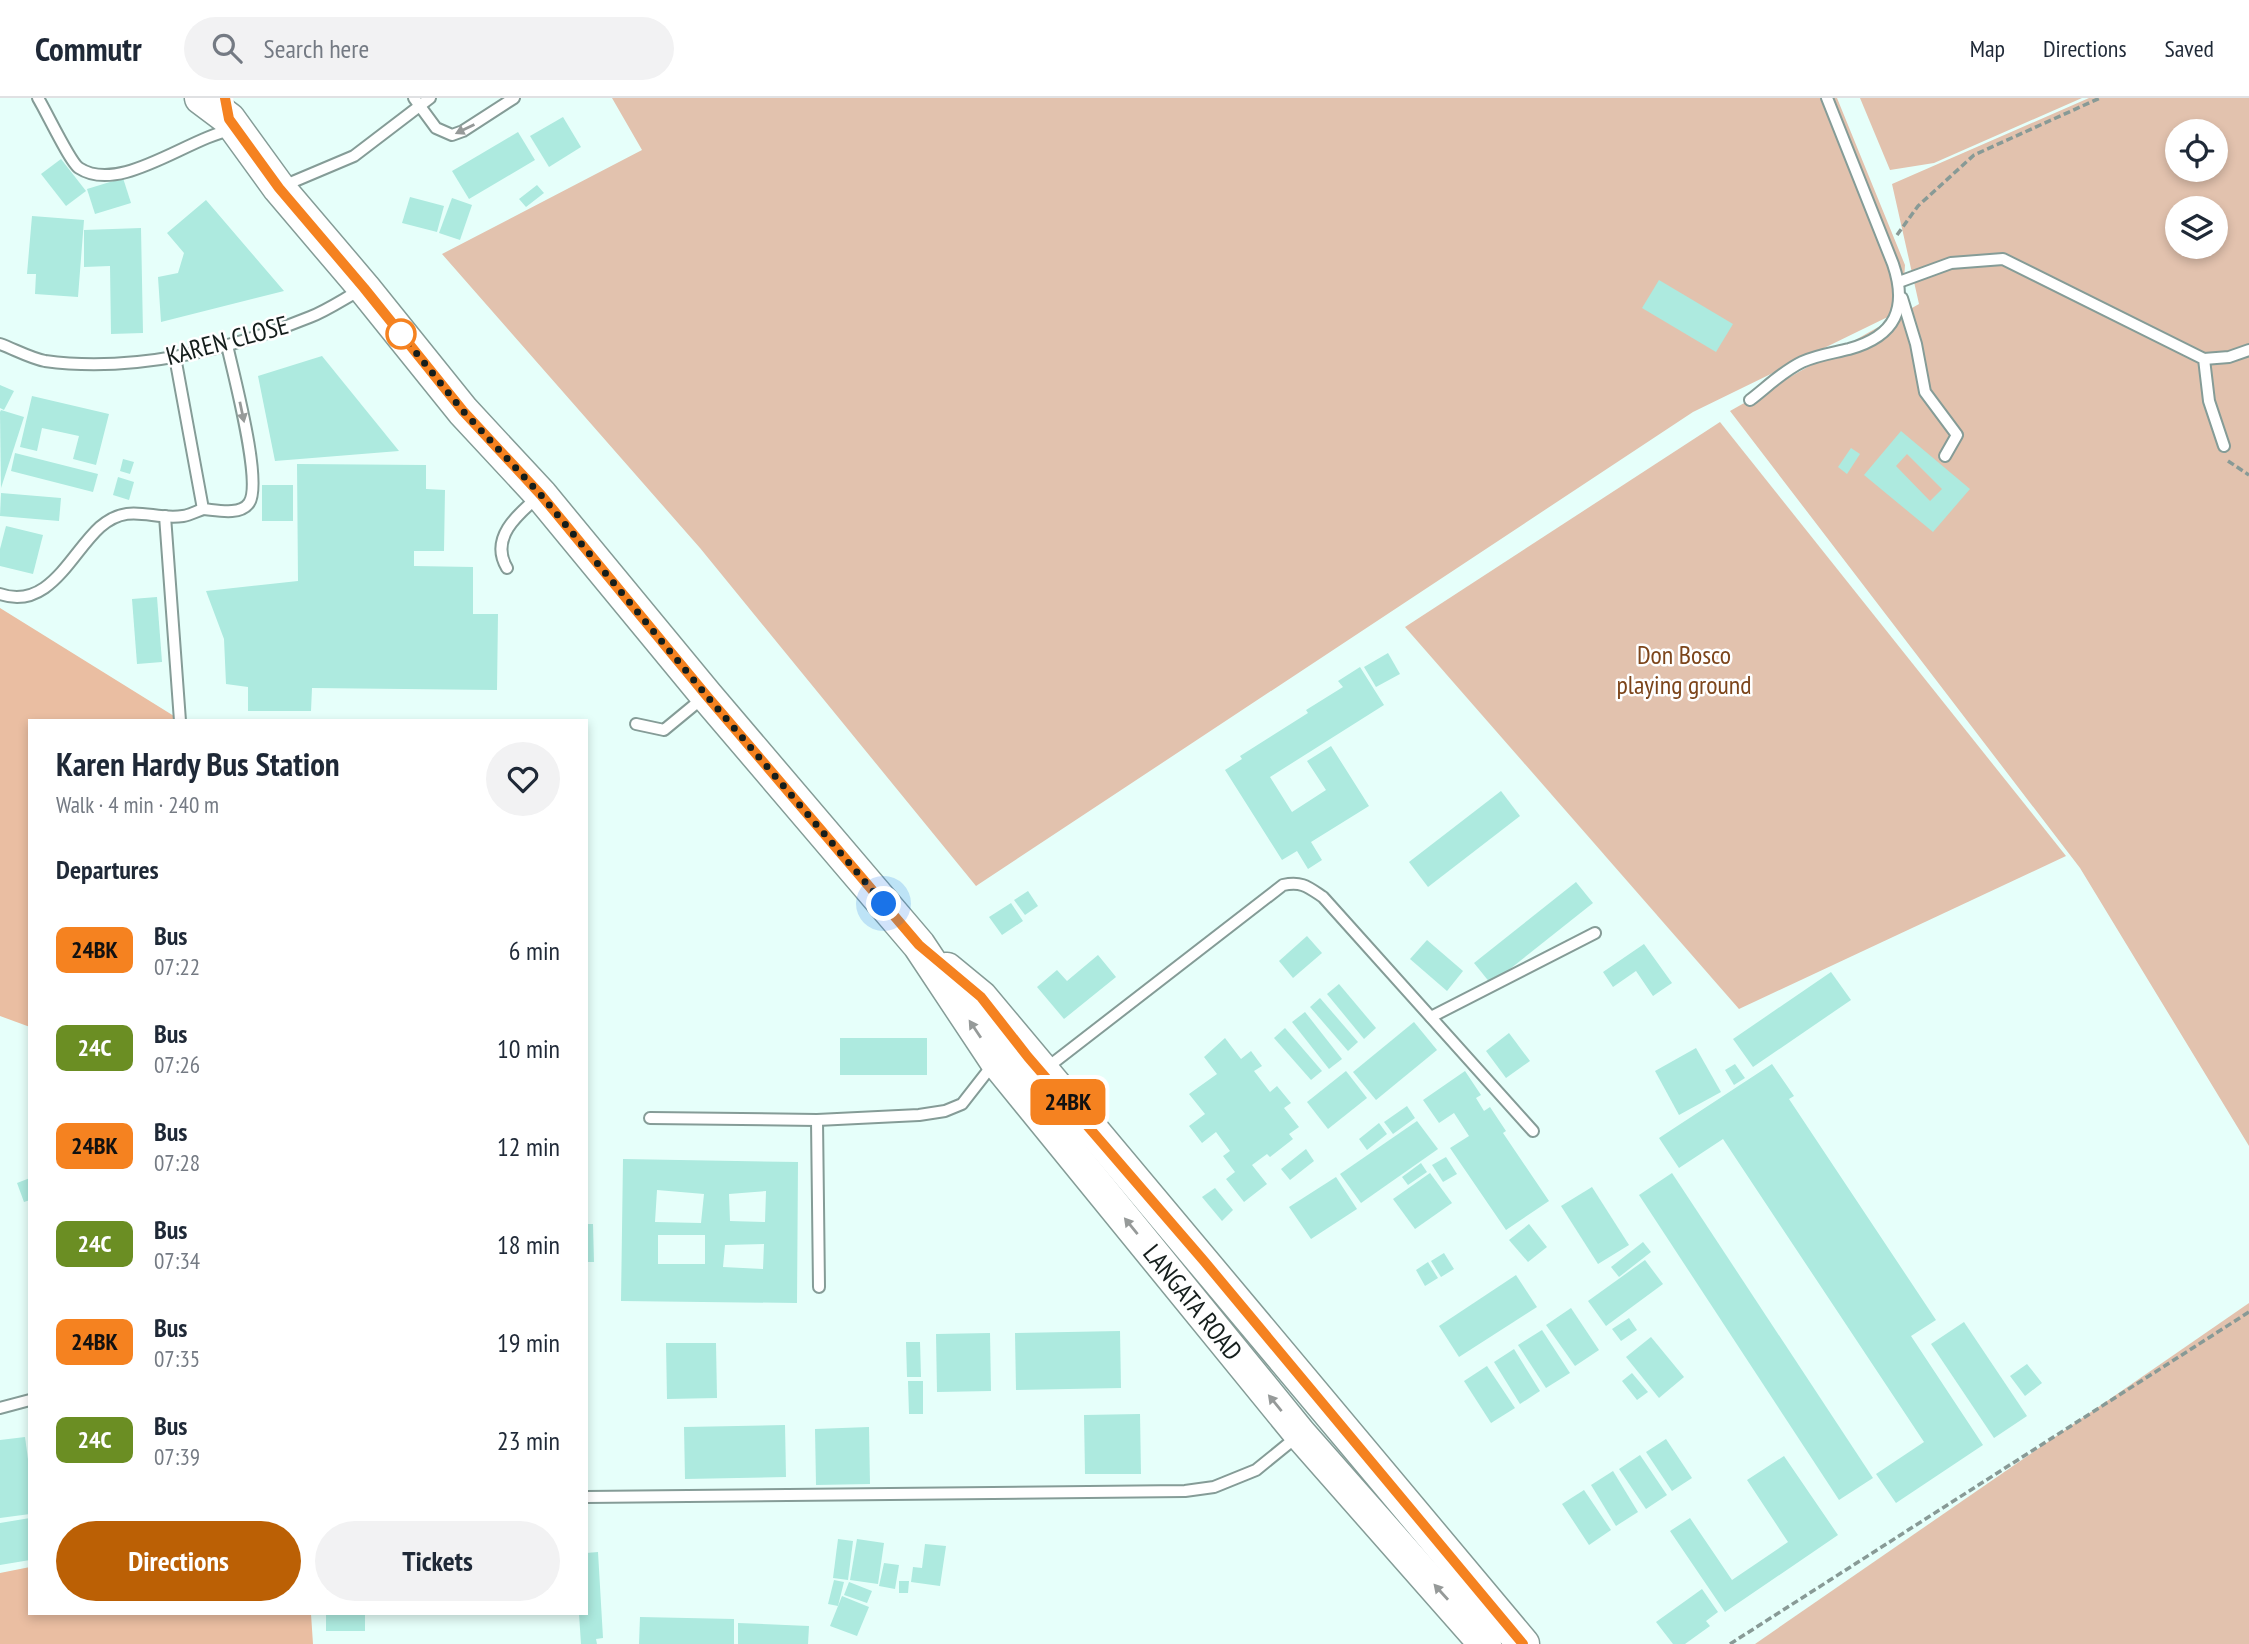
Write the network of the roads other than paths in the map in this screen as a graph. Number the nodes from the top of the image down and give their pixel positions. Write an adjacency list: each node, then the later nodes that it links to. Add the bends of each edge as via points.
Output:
1 (38, 98): 7 (lane, via 77,167 99,177 134,171 215,133)
2 (201, 98): 7 (main road, LANGATA ROAD)
3 (430, 98): 6 (lane)
4 (514, 98): 6 (lane, one-way to 6, via 452,135 436,128)
5 (1827, 98): 9 (lane)
6 (416, 102): 8 (lane, via 354,156)
7 (230, 115): 8 (main road, LANGATA ROAD)
8 (279, 188): 10 (main road, LANGATA ROAD)
9 (1899, 282): 11 (lane); 16 (lane, via 1951,263 2003,259)
10 (364, 288): 13 (lane, KAREN CLOSE, via 313,316); 20 (main road, LANGATA ROAD, via 463,411)
11 (1901, 296): 17 (lane, via 1893,322 1881,335 1801,362); 19 (lane, via 1925,392 1957,435)
12 (0, 344): 15 (lane, KAREN CLOSE, via 43,360 106,363)
13 (227, 345): 15 (lane, KAREN CLOSE); 21 (lane, one-way to 21, via 251,455 253,493 248,505 240,509)
14 (2249, 350): 16 (lane)
15 (175, 357): 21 (lane)
16 (2204, 359): 18 (lane, via 2208,401)
17 (1751, 400)
18 (2224, 446)
19 (1945, 456)
20 (541, 495): 23 (lane, via 515,517 500,545); 25 (main road, LANGATA ROAD)
21 (203, 509): 22 (lane, via 186,516)
22 (165, 516): 24 (lane, via 129,513 113,519 49,586 32,595); 26 (lane)
23 (507, 568)
24 (0, 594)
25 (706, 695): 27 (lane, via 664,730); 29 (main road, LANGATA ROAD)
26 (180, 719)
27 (636, 724)
28 (1595, 933): 30 (lane)
29 (919, 945): 31 (main road, LANGATA ROAD, one-way to 29); 32 (main road, LANGATA ROAD, via 981,997)
30 (1431, 1017): 32 (lane, via 1323,897 1296,882 1283,885); 35 (lane)
31 (996, 1061): 34 (lane, via 962,1104 944,1111); 39 (main road, LANGATA ROAD, one-way to 31)
32 (1042, 1072): 42 (main road, LANGATA ROAD)
33 (650, 1118): 34 (lane)
34 (817, 1120): 36 (lane)
35 (1533, 1131)
36 (819, 1287)
37 (28, 1401): 38 (lane)
38 (0, 1408)
39 (1300, 1434): 40 (lane, via 1256,1471 1214,1488 1185,1491); 41 (main road, LANGATA ROAD, one-way to 39)
40 (588, 1497)
41 (1485, 1644)
42 (1523, 1644)

